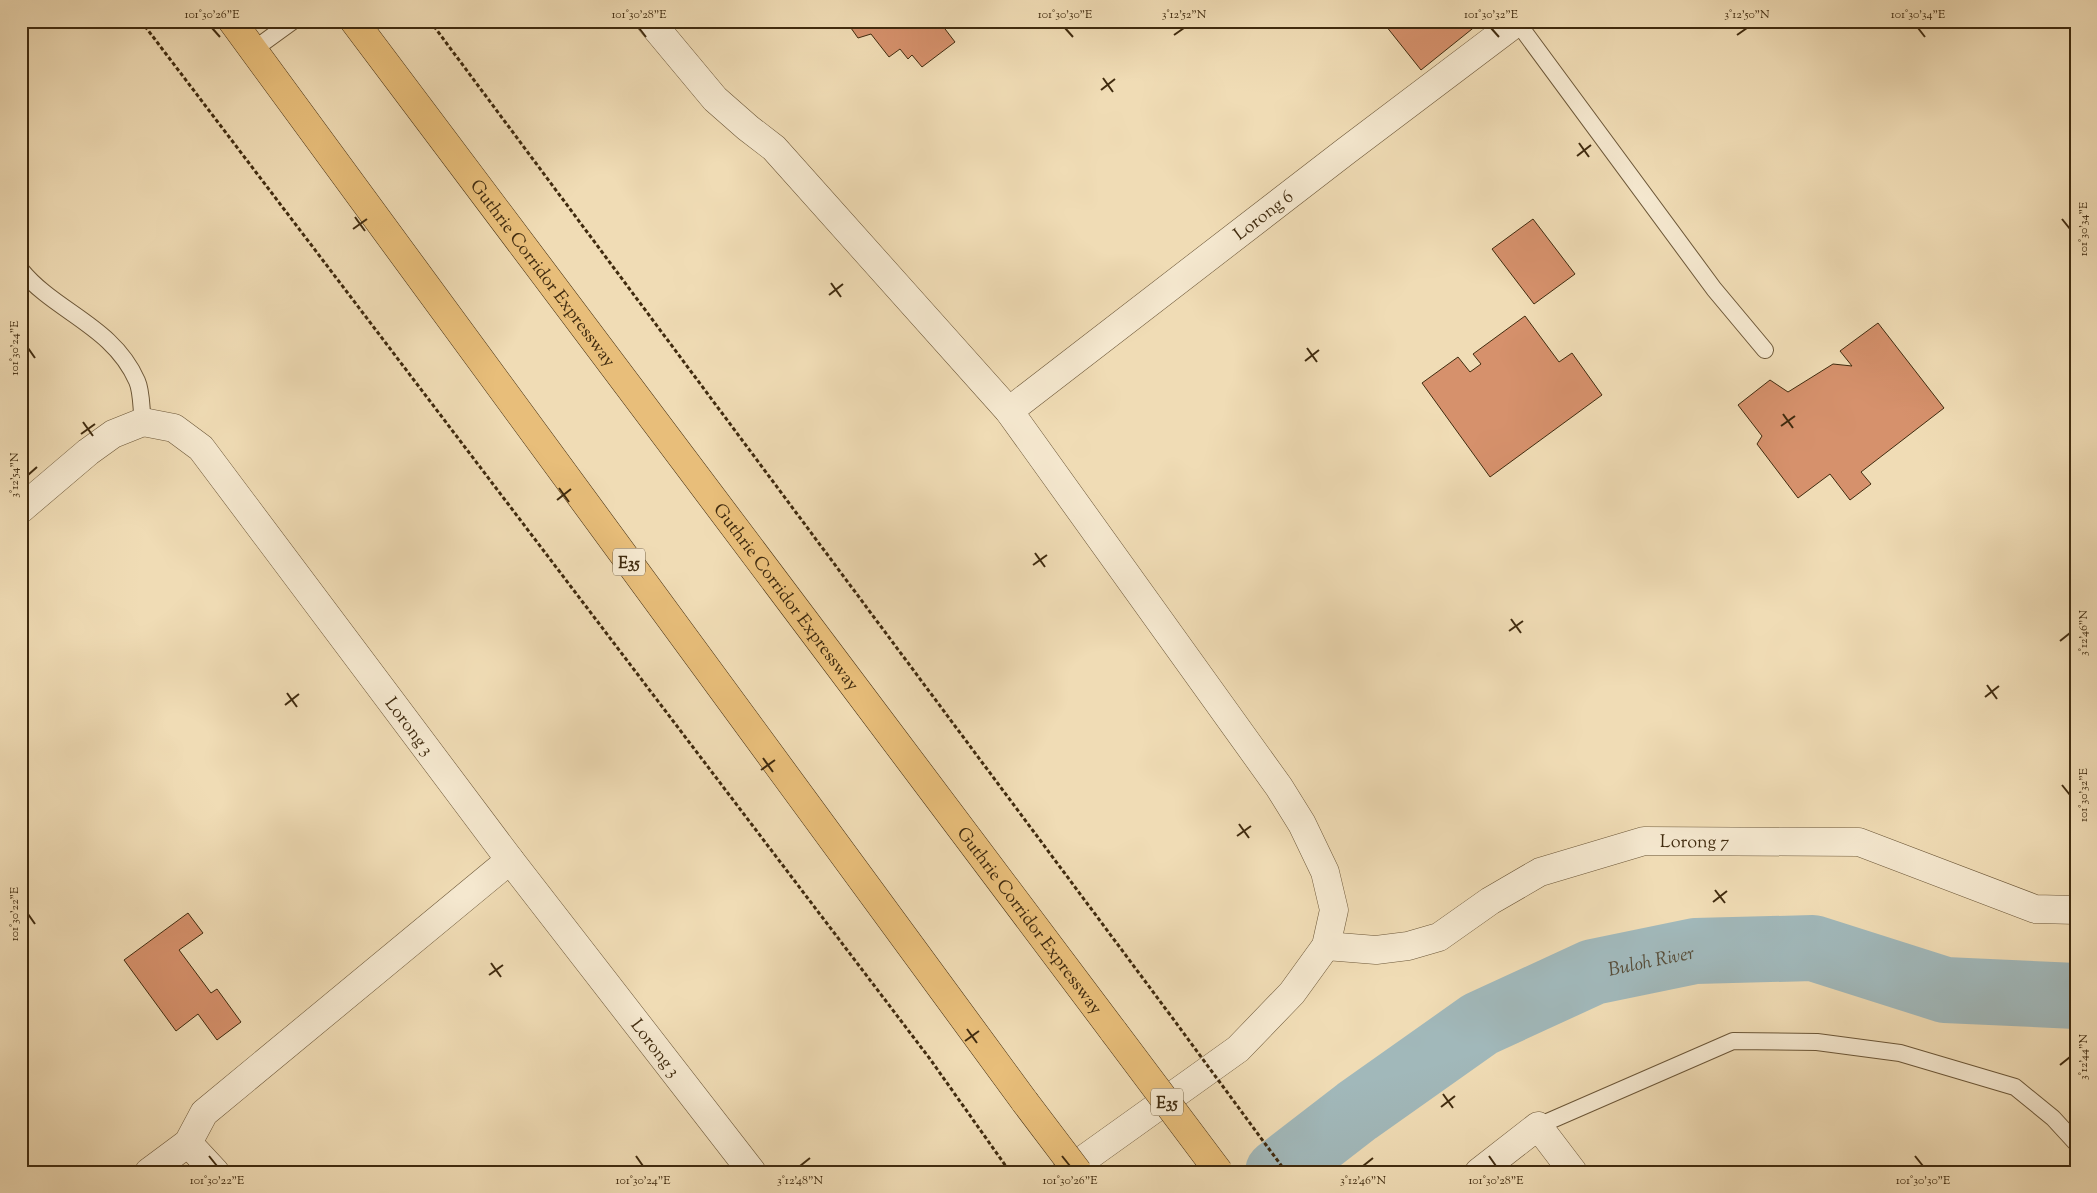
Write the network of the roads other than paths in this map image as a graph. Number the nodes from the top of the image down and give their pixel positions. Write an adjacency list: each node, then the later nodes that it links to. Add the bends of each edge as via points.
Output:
1 (232, 21): 6 (highway, E35)
2 (293, 21): 6 (lane)
3 (354, 21): 23 (highway, Guthrie Corridor Expressway / E35, bridge)
4 (650, 21): 9 (street, via 715,99 774,148)
5 (1517, 22): 8 (lane, via 1714,289); 9 (street, Lorong 6)
6 (253, 50): 22 (highway, E35, bridge)
7 (21, 270): 10 (lane, via 32,284 90,324 116,349 137,381)
8 (1765, 350)
9 (1009, 411): 14 (street, via 1302,824 1325,872 1334,910)
10 (142, 422): 11 (street, via 113,434); 12 (street, Lorong 3, via 174,428 201,448)
11 (21, 508)
12 (510, 860): 16 (street, via 204,1113); 20 (street, Lorong 3)
13 (2076, 910): 14 (street, Lorong 7, via 2035,909 1859,842 1644,841 1540,872 1490,901 1440,937 1376,950)
14 (1326, 946): 21 (street, via 1292,993 1238,1049)
15 (1538, 1126): 17 (lane, via 1733,1042 1817,1042 1900,1053 2015,1087 2053,1118); 24 (street); 25 (street)
16 (188, 1143): 18 (street); 19 (street)
17 (2076, 1143)
18 (149, 1172)
19 (215, 1172)
20 (752, 1172)
21 (1066, 1172)
22 (1078, 1172)
23 (1220, 1172)
24 (1479, 1172)
25 (1574, 1172)

